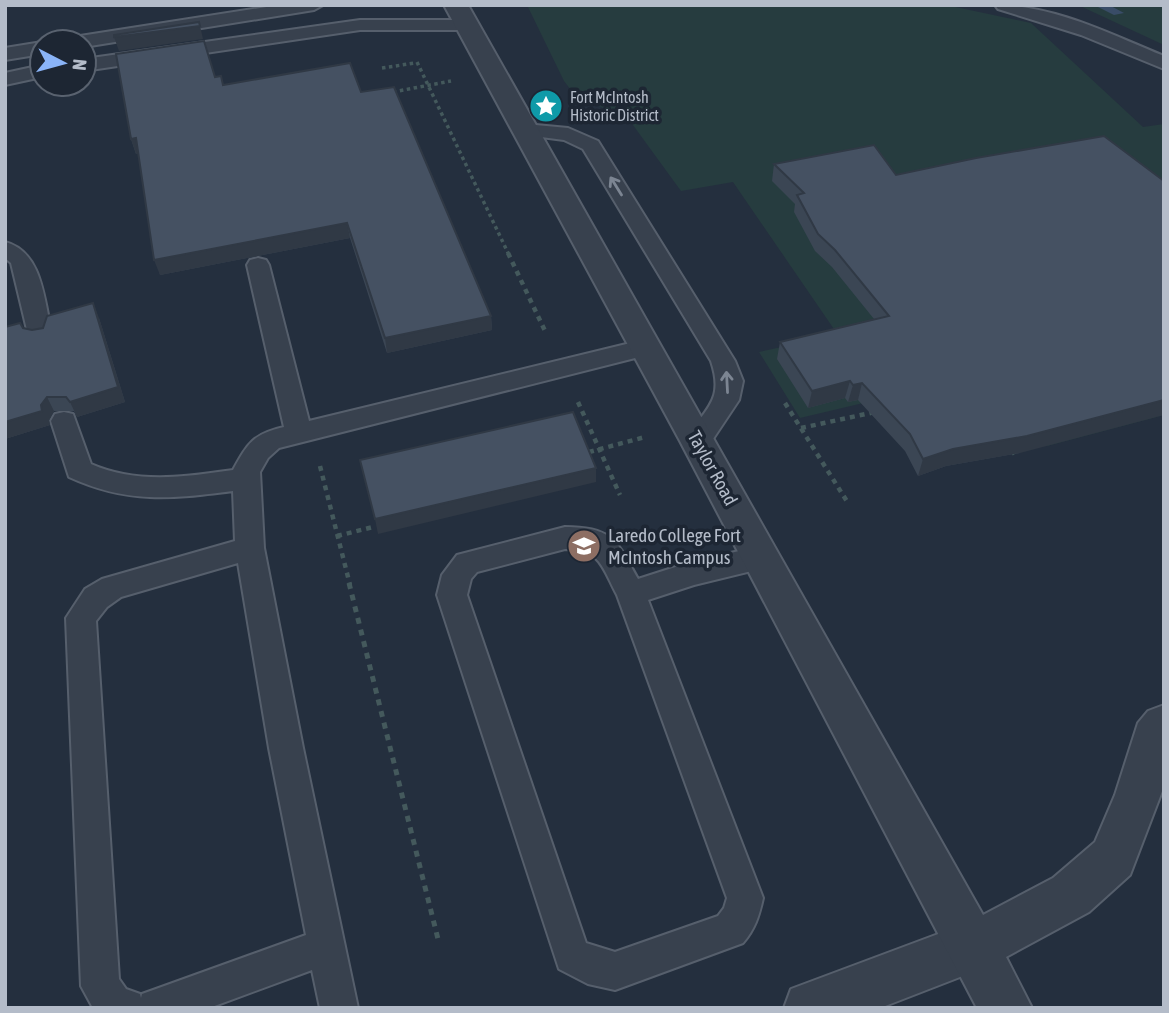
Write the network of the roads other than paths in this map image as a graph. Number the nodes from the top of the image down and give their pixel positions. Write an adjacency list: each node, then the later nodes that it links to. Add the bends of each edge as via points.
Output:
1 (314, 5): 4 (lane)
2 (1004, 5): 8 (lane, via 1087,31)
3 (461, 15): 7 (lane); 11 (street, Taylor Road)
4 (98, 39)
5 (28, 50): 6 (lane)
6 (5, 54)
7 (98, 63)
8 (1164, 63)
9 (28, 74): 10 (lane)
10 (5, 79)
11 (525, 130): 15 (street, Taylor Road); 18 (lane, one-way to 11, via 726,400 730,382 723,360 591,145 566,133)
12 (5, 249): 14 (lane, via 22,261)
13 (258, 265): 17 (lane)
14 (40, 334)
15 (647, 347): 17 (lane); 18 (street, Taylor Road)
16 (64, 421): 19 (lane, via 79,470 102,482 152,490)
17 (299, 433): 19 (lane, via 270,440 258,450)
18 (677, 437): 21 (street, Taylor Road)
19 (246, 479): 20 (lane)
20 (250, 548): 24 (lane); 26 (lane, via 112,588 96,598 81,618 100,986 114,1004)
21 (762, 558): 22 (lane, via 694,573); 25 (street, Taylor Road)
22 (631, 594): 22 (lane, via 607,550 588,538 565,538 467,563 457,575 452,595 572,956 615,971 730,930 740,918 745,898)
23 (1164, 725): 25 (street, via 1154,737 1113,858 1072,895)
24 (327, 946): 27 (lane); 28 (lane)
25 (973, 947): 29 (street); 30 (street, Taylor Road)
26 (126, 1008)
27 (156, 1008)
28 (339, 1008)
29 (810, 1008)
30 (1006, 1008)

